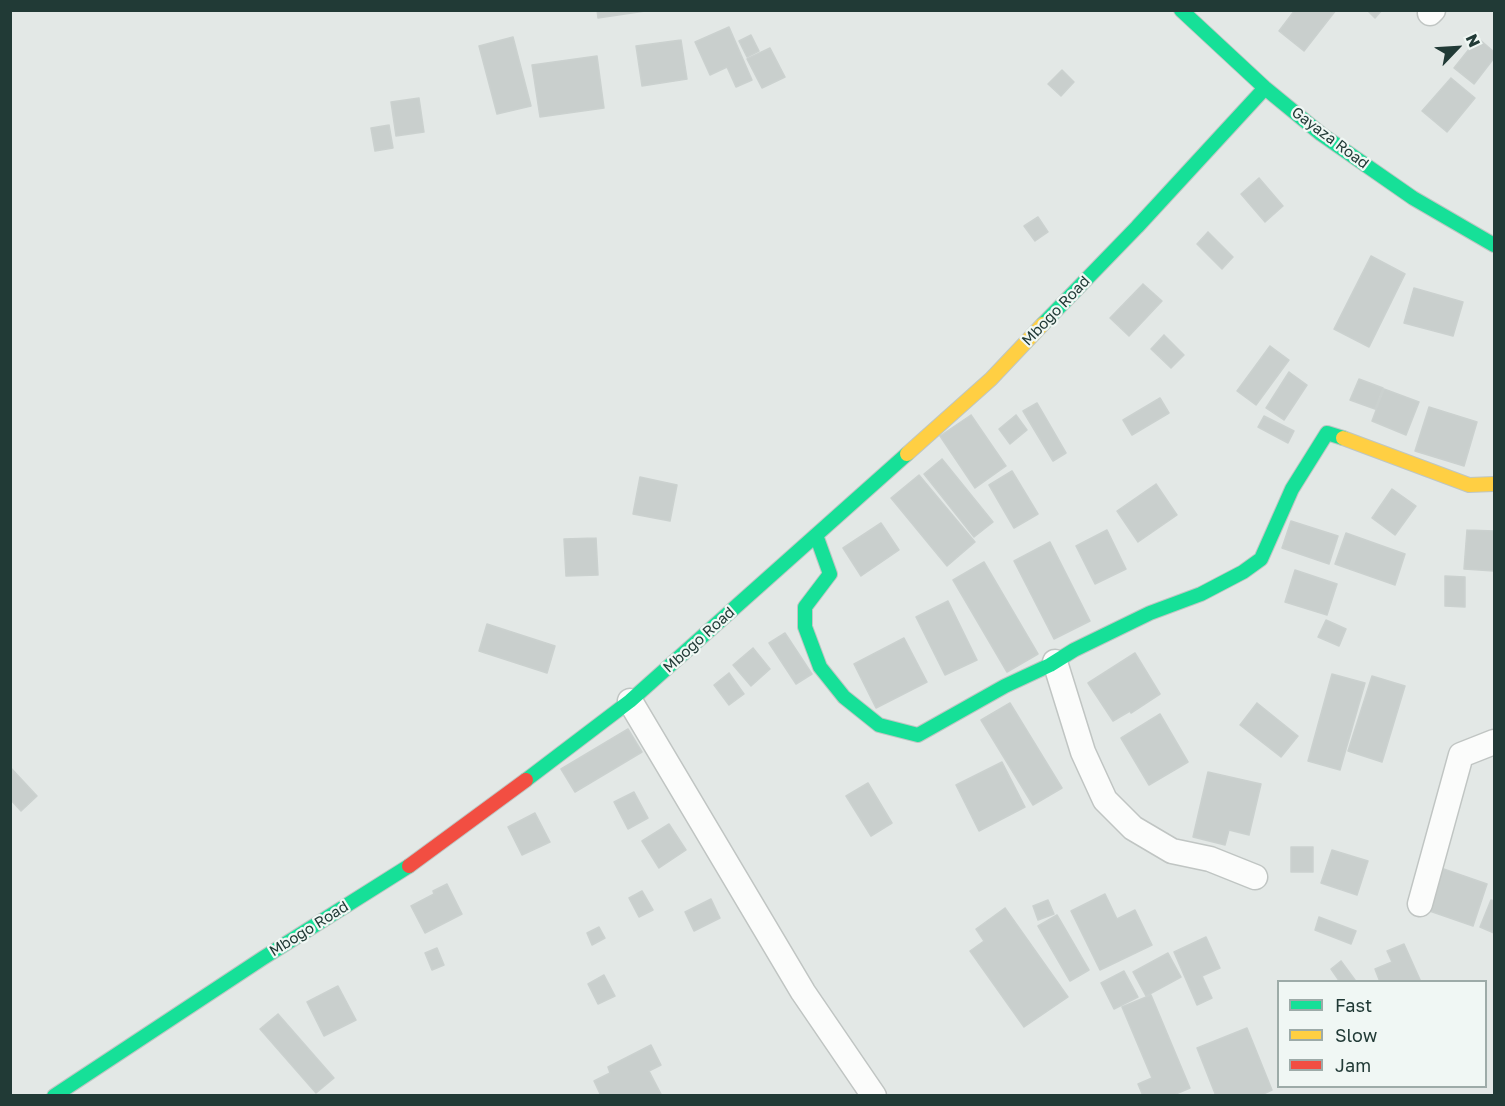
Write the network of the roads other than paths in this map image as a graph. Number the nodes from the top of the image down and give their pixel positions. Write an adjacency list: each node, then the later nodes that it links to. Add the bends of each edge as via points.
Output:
1 (1181, 10): 2 (main road, Gayaza Road)
2 (1264, 88): 3 (main road, Gayaza Road, via 1367,167); 5 (main road, Mbogo Road, via 991,379)
3 (1494, 244)
4 (1494, 484): 6 (main road, via 1469,485 1327,433 1292,489 1261,559 1201,594 1150,613)
5 (816, 535): 6 (main road, via 830,574 805,607 806,627 820,667 844,697 879,725 918,735); 7 (main road, Mbogo Road)
6 (1055, 662): 9 (street, via 1083,752 1106,800 1133,828 1172,851 1210,859)
7 (630, 701): 11 (main road, Mbogo Road, via 405,869); 12 (street, via 803,992)
8 (1494, 742): 10 (street, via 1461,754)
9 (1254, 877)
10 (1420, 904)
11 (54, 1095)
12 (874, 1095)

